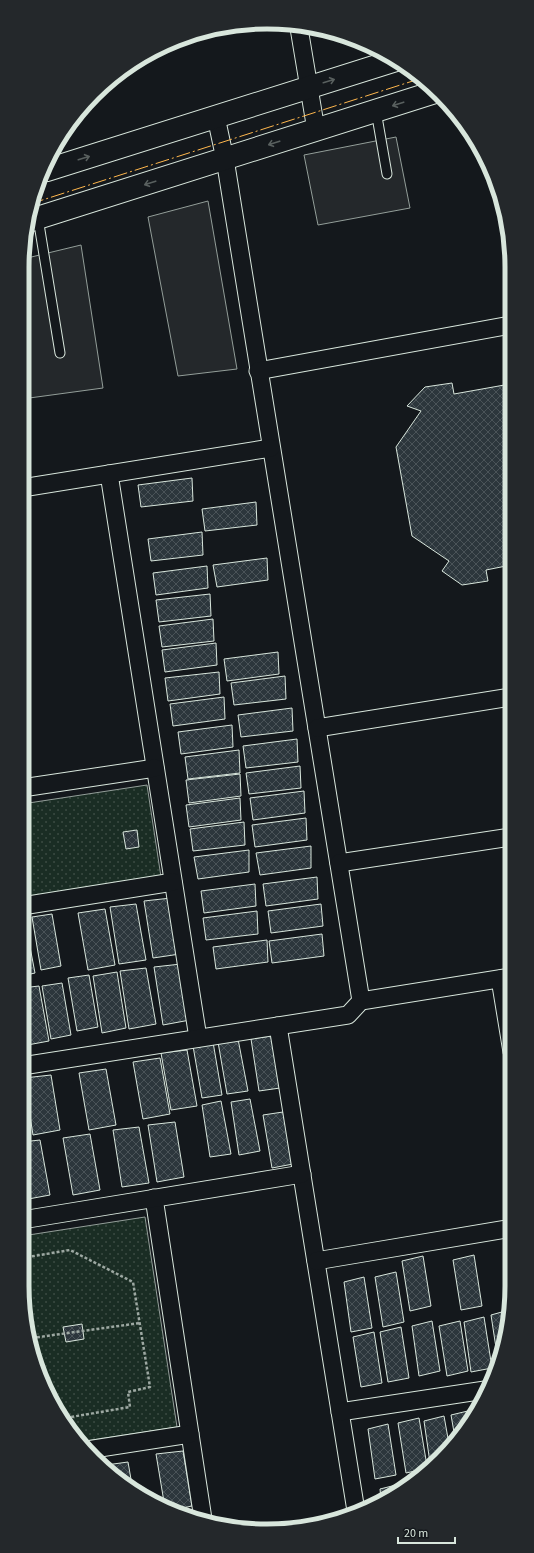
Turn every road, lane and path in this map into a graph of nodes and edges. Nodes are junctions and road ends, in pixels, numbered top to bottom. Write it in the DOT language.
graph roads {
  1 [pos="299,31"];
  2 [pos="388,62"];
  3 [pos="308,88"];
  4 [pos="430,94"];
  5 [pos="376,111"];
  6 [pos="216,116"];
  7 [pos="316,130"];
  8 [pos="225,159"];
  9 [pos="51,169"];
  10 [pos="387,174"];
  11 [pos="34,220"];
  12 [pos="34,223"];
  13 [pos="505,326"];
  14 [pos="60,353"];
  15 [pos="258,371"];
  16 [pos="271,448"];
  17 [pos="109,474"];
  18 [pos="29,487"];
  19 [pos="505,698"];
  20 [pos="317,728"];
  21 [pos="155,768"];
  22 [pos="29,787"];
  23 [pos="505,838"];
  24 [pos="339,863"];
  25 [pos="173,882"];
  26 [pos="29,905"];
  27 [pos="505,978"];
  28 [pos="361,1001"];
  29 [pos="278,1026"];
  30 [pos="198,1038"];
  31 [pos="29,1065"];
  32 [pos="302,1174"];
  33 [pos="154,1198"];
  34 [pos="29,1219"];
  35 [pos="505,1229"];
  36 [pos="29,1257"];
  37 [pos="316,1261"];
  38 [pos="140,1323"];
  39 [pos="35,1338"];
  40 [pos="480,1391"];
  41 [pos="340,1412"];
  42 [pos="69,1417"];
  43 [pos="190,1434"];
  44 [pos="94,1449"];
  45 [pos="355,1507"];
  46 [pos="202,1515"];
  1 -- 3 [label="street"];
  3 -- 2 [label="street, one-way"];
  3 -- 6 [label="street"];
  3 -- 7 [label="street"];
  4 -- 5 [label="street, one-way"];
  5 -- 7 [label="street"];
  5 -- 10 [label="lane"];
  6 -- 8 [label="street"];
  9 -- 6 [label="street, one-way"];
  7 -- 8 [label="street, one-way"];
  8 -- 11 [label="street, one-way"];
  8 -- 15 [label="street"];
  12 -- 14 [label="lane"];
  13 -- 15 [label="street"];
  15 -- 16 [label="street"];
  16 -- 17 [label="street"];
  16 -- 20 [label="street"];
  17 -- 18 [label="street"];
  17 -- 21 [label="street"];
  19 -- 20 [label="street"];
  20 -- 24 [label="street"];
  21 -- 22 [label="street"];
  21 -- 25 [label="street"];
  23 -- 24 [label="street"];
  24 -- 28 [label="street"];
  25 -- 26 [label="street"];
  25 -- 30 [label="street"];
  27 -- 28 [label="street"];
  28 -- 29 [label="street"];
  29 -- 30 [label="street"];
  29 -- 32 [label="street"];
  30 -- 31 [label="street"];
  32 -- 33 [label="street"];
  32 -- 37 [label="street"];
  33 -- 34 [label="street"];
  33 -- 43 [label="street"];
  35 -- 37 [label="street"];
  36 -- 38 [label="path"];
  37 -- 41 [label="street"];
  38 -- 39 [label="path"];
  38 -- 42 [label="path"];
  40 -- 41 [label="street"];
  41 -- 45 [label="street"];
  43 -- 44 [label="street"];
  43 -- 46 [label="street"];
}
